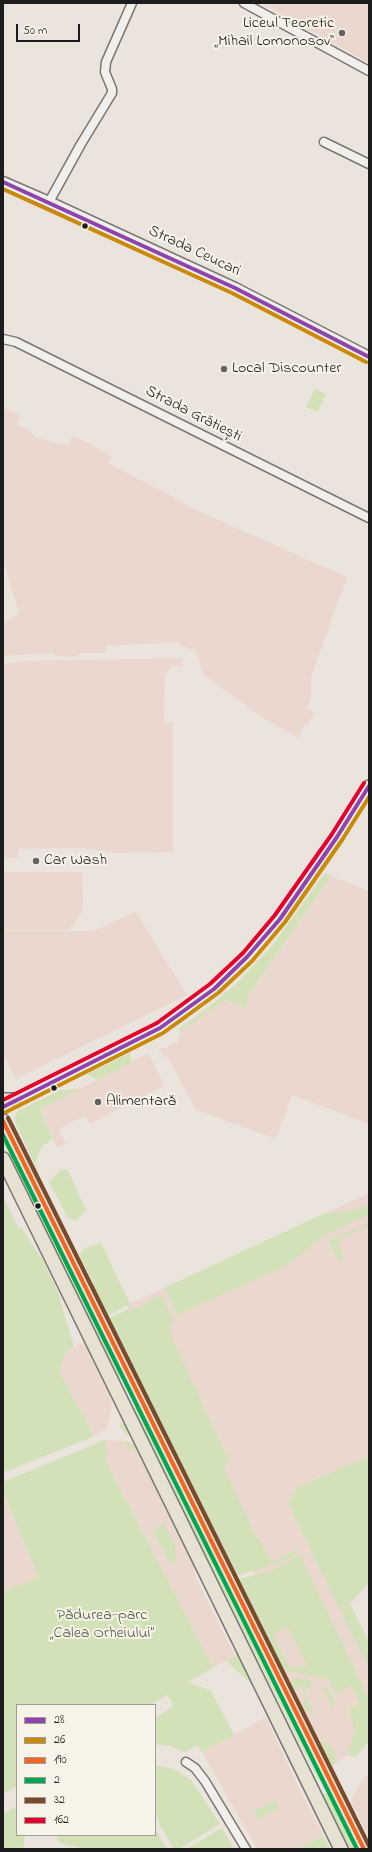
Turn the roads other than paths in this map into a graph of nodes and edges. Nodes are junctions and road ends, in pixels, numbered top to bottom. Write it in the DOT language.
graph roads {
  1 [pos="132,3"];
  2 [pos="244,3"];
  3 [pos="369,71"];
  4 [pos="324,142"];
  5 [pos="369,164"];
  6 [pos="3,182"];
  7 [pos="50,202"];
  8 [pos="3,339"];
  9 [pos="369,358"];
  10 [pos="369,518"];
  11 [pos="369,786"];
  12 [pos="3,1100"];
  13 [pos="16,1100"];
  14 [pos="3,1107"];
  15 [pos="3,1121"];
  16 [pos="3,1159"];
  17 [pos="7,1171"];
  18 [pos="137,1390"];
  19 [pos="121,1399"];
  20 [pos="186,1762"];
  21 [pos="334,1787"];
  22 [pos="310,1788"];
  23 [pos="246,1849"];
  24 [pos="341,1849"];
  25 [pos="364,1849"];
  1 -- 7 [label="street"];
  2 -- 3 [label="street"];
  4 -- 5 [label="street"];
  6 -- 7 [label="street, Strada Ceucari"];
  7 -- 9 [label="street, Strada Ceucari"];
  8 -- 10 [label="street, Strada Grătiești"];
  11 -- 13 [label="main road"];
  12 -- 13 [label="highway"];
  13 -- 14 [label="main road"];
  15 -- 18 [label="highway"];
  16 -- 17 [label="highway"];
  17 -- 19 [label="highway"];
  18 -- 19 [label="highway"];
  18 -- 21 [label="highway"];
  19 -- 22 [label="highway"];
  20 -- 23 [label="street"];
  21 -- 22 [label="highway"];
  21 -- 25 [label="highway"];
  22 -- 24 [label="highway"];
}
